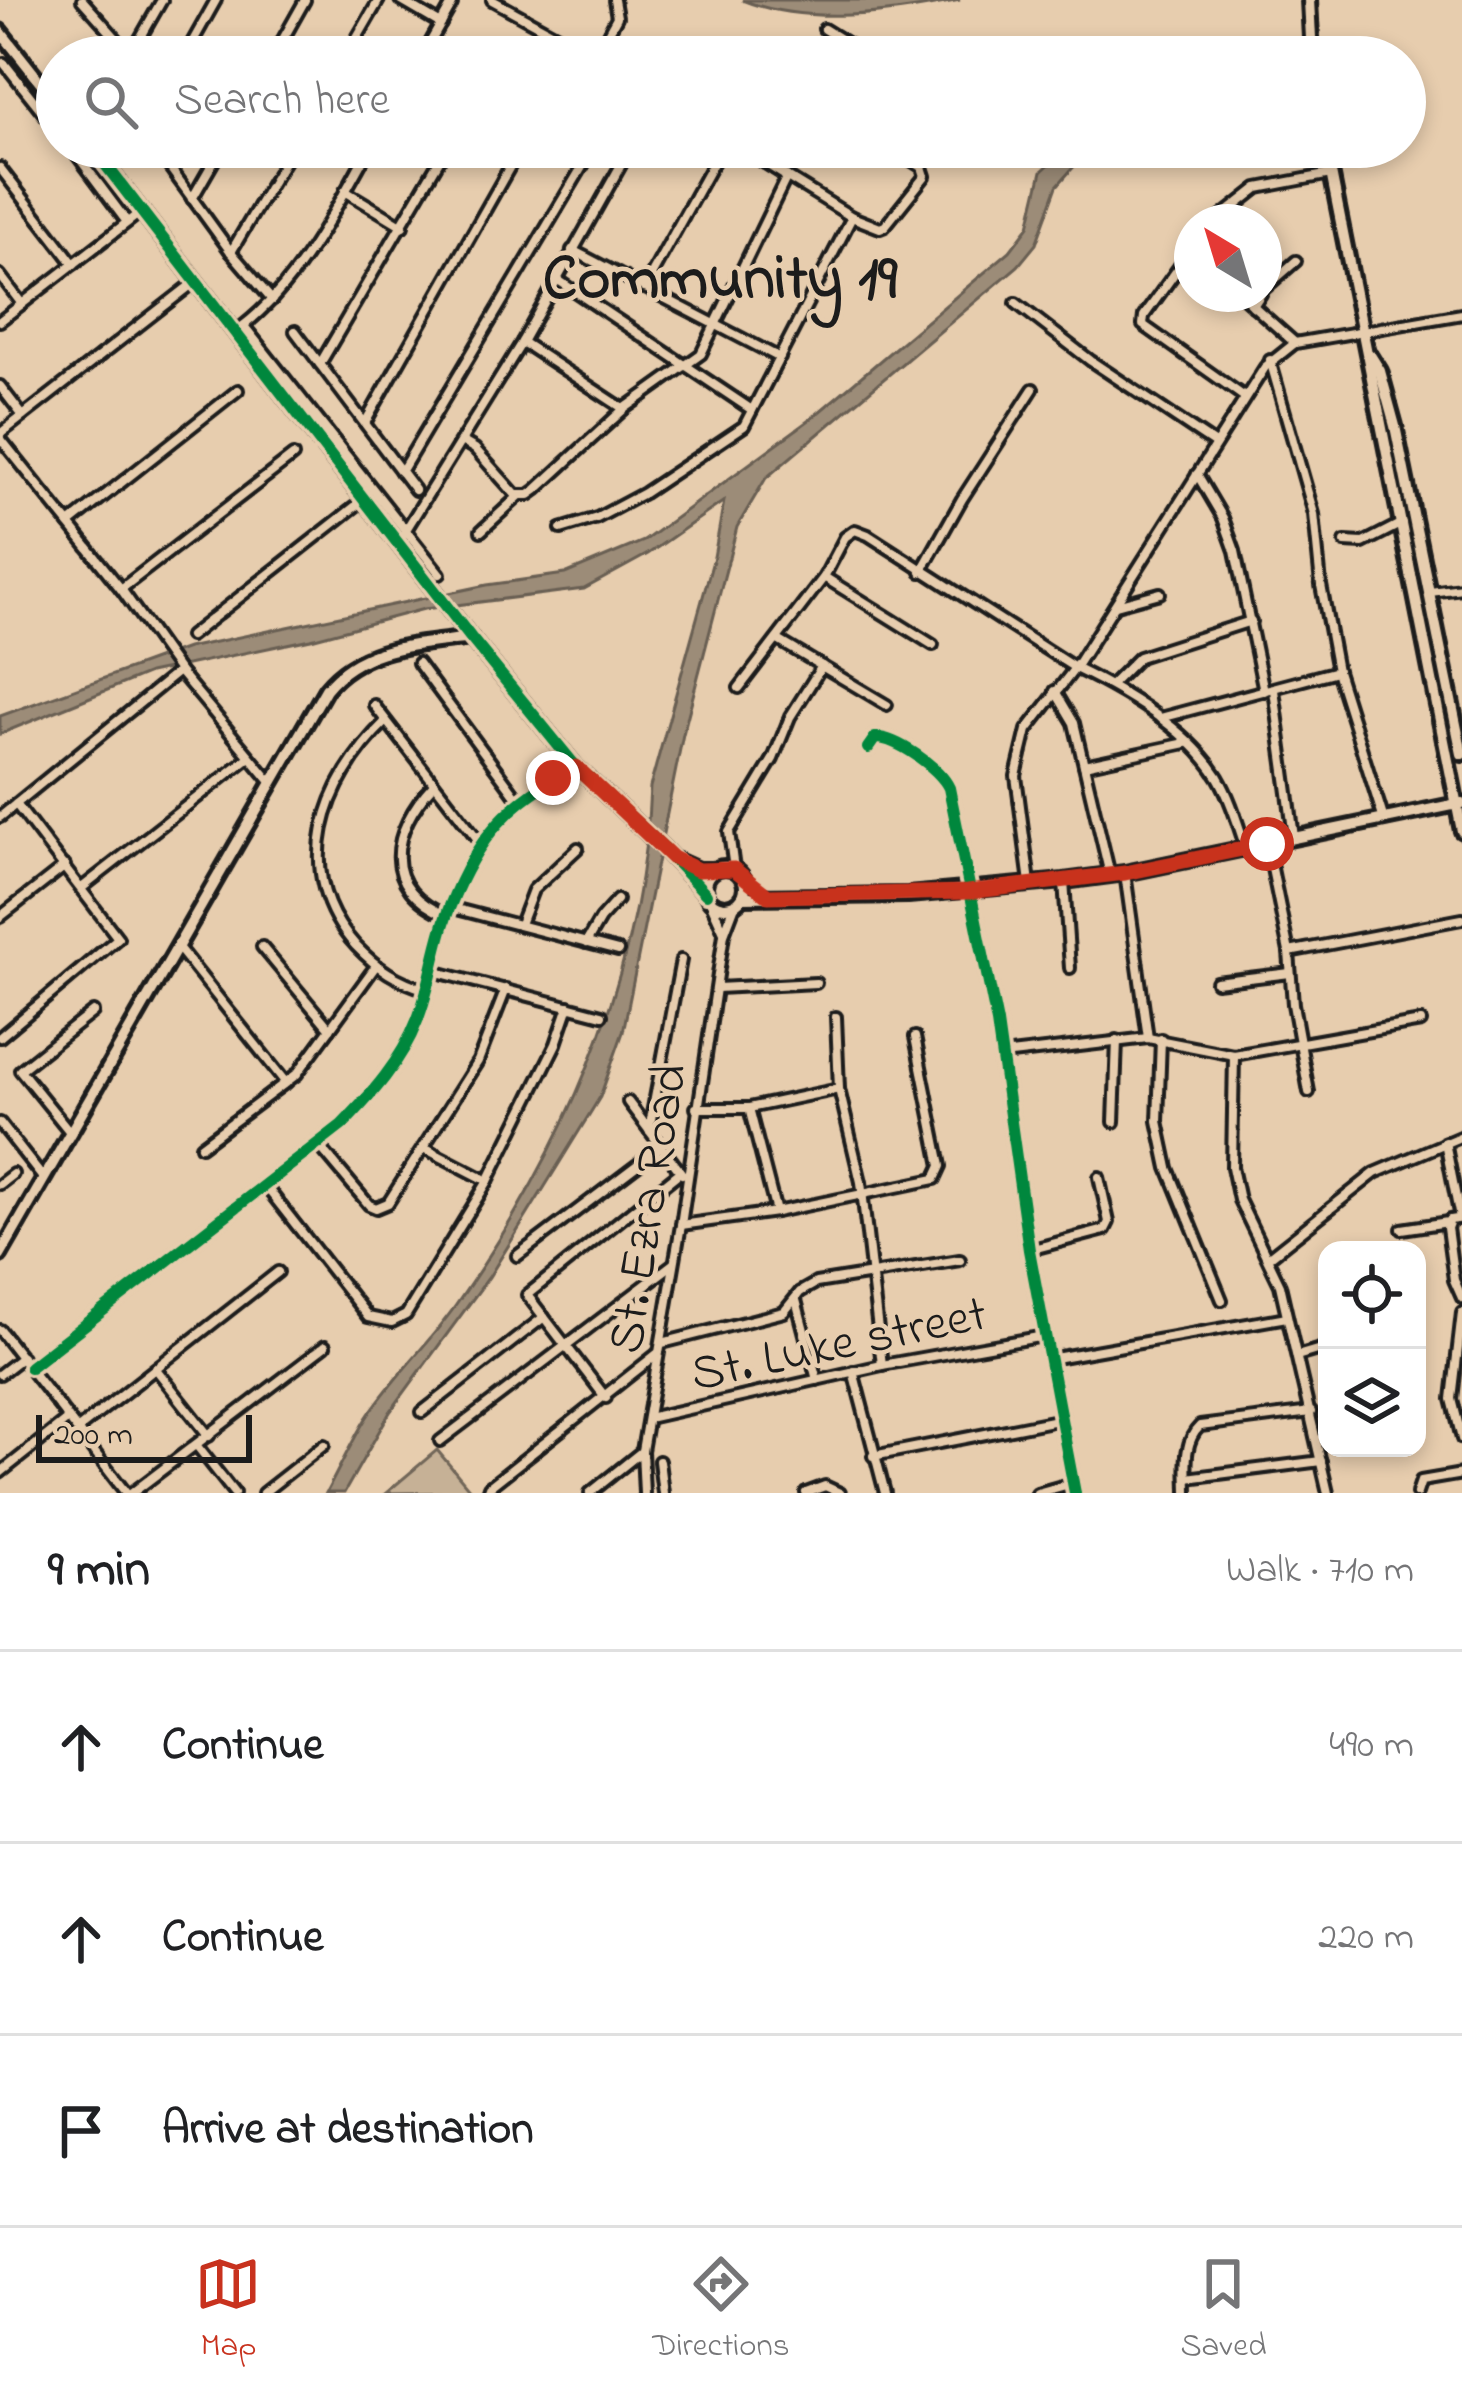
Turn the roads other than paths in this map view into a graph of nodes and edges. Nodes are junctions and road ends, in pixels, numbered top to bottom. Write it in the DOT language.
graph roads {
  1 [pos="82,0"];
  2 [pos="162,0"];
  3 [pos="216,0"];
  4 [pos="305,0"];
  5 [pos="380,0"];
  6 [pos="400,0"];
  7 [pos="492,0"];
  8 [pos="614,0"];
  9 [pos="1309,0"];
  10 [pos="452,4"];
  11 [pos="441,24"];
  12 [pos="824,29"];
  13 [pos="0,31"];
  14 [pos="113,36"];
  15 [pos="141,36"];
  16 [pos="196,36"];
  17 [pos="285,36"];
  18 [pos="359,36"];
  19 [pos="434,36"];
  20 [pos="557,36"];
  21 [pos="607,36"];
  22 [pos="835,36"];
  23 [pos="1311,36"];
  24 [pos="18,53"];
  25 [pos="2,65"];
  26 [pos="36,76"];
  27 [pos="36,105"];
  28 [pos="0,168"];
  29 [pos="86,168"];
  30 [pos="108,168"];
  31 [pos="170,168"];
  32 [pos="210,168"];
  33 [pos="281,168"];
  34 [pos="358,168"];
  35 [pos="435,168"];
  36 [pos="509,168"];
  37 [pos="581,168"];
  38 [pos="619,168"];
  39 [pos="710,168"];
  40 [pos="774,168"];
  41 [pos="922,168"];
  42 [pos="1330,168"];
  43 [pos="1331,174"];
  44 [pos="787,176"];
  45 [pos="345,191"];
  46 [pos="192,199"];
  47 [pos="1238,204"];
  48 [pos="142,211"];
  49 [pos="852,217"];
  50 [pos="127,222"];
  51 [pos="403,226"];
  52 [pos="572,250"];
  53 [pos="231,252"];
  54 [pos="1296,262"];
  55 [pos="74,264"];
  56 [pos="1282,274"];
  57 [pos="0,275"];
  58 [pos="1174,275"];
  59 [pos="555,278"];
  60 [pos="196,281"];
  61 [pos="644,288"];
  62 [pos="272,300"];
  63 [pos="1016,303"];
  64 [pos="22,304"];
  65 [pos="1260,312"];
  66 [pos="1462,314"];
  67 [pos="0,321"];
  68 [pos="717,327"];
  69 [pos="240,328"];
  70 [pos="1364,329"];
  71 [pos="295,331"];
  72 [pos="522,342"];
  73 [pos="1294,343"];
  74 [pos="780,358"];
  75 [pos="1270,360"];
  76 [pos="320,364"];
  77 [pos="684,365"];
  78 [pos="1375,372"];
  79 [pos="0,386"];
  80 [pos="1033,389"];
  81 [pos="238,390"];
  82 [pos="1243,396"];
  83 [pos="624,409"];
  84 [pos="752,410"];
  85 [pos="23,416"];
  86 [pos="365,423"];
  87 [pos="0,436"];
  88 [pos="463,442"];
  89 [pos="1215,444"];
  90 [pos="293,456"];
  91 [pos="400,472"];
  92 [pos="1197,474"];
  93 [pos="415,490"];
  94 [pos="519,496"];
  95 [pos="366,498"];
  96 [pos="1402,523"];
  97 [pos="69,524"];
  98 [pos="561,530"];
  99 [pos="481,531"];
  100 [pos="402,536"];
  101 [pos="1345,542"];
  102 [pos="920,572"];
  103 [pos="440,574"];
  104 [pos="824,577"];
  105 [pos="1462,588"];
  106 [pos="121,589"];
  107 [pos="1428,592"];
  108 [pos="1160,593"];
  109 [pos="1114,605"];
  110 [pos="1251,621"];
  111 [pos="190,637"];
  112 [pos="471,638"];
  113 [pos="778,640"];
  114 [pos="933,645"];
  115 [pos="418,663"];
  116 [pos="822,666"];
  117 [pos="1075,668"];
  118 [pos="178,670"];
  119 [pos="1337,671"];
  120 [pos="1111,686"];
  121 [pos="740,688"];
  122 [pos="1269,690"];
  123 [pos="1055,691"];
  124 [pos="374,705"];
  125 [pos="887,705"];
  126 [pos="1159,719"];
  127 [pos="386,721"];
  128 [pos="1459,726"];
  129 [pos="1186,743"];
  130 [pos="868,748"];
  131 [pos="1462,754"];
  132 [pos="248,758"];
  133 [pos="1084,765"];
  134 [pos="576,767"];
  135 [pos="272,782"];
  136 [pos="433,785"];
  137 [pos="519,800"];
  138 [pos="16,804"];
  139 [pos="1459,804"];
  140 [pos="0,817"];
  141 [pos="1383,817"];
  142 [pos="1462,831"];
  143 [pos="1294,837"];
  144 [pos="480,842"];
  145 [pos="1267,844"];
  146 [pos="578,848"];
  147 [pos="1246,848"];
  148 [pos="673,858"];
  149 [pos="65,866"];
  150 [pos="734,869"];
  151 [pos="713,870"];
  152 [pos="1125,873"];
  153 [pos="1110,875"];
  154 [pos="744,880"];
  155 [pos="1064,881"];
  156 [pos="1030,885"];
  157 [pos="83,887"];
  158 [pos="968,892"];
  159 [pos="768,896"];
  160 [pos="708,898"];
  161 [pos="617,900"];
  162 [pos="739,901"];
  163 [pos="448,912"];
  164 [pos="0,917"];
  165 [pos="1462,920"];
  166 [pos="520,924"];
  167 [pos="724,934"];
  168 [pos="586,943"];
  169 [pos="177,946"];
  170 [pos="262,947"];
  171 [pos="618,951"];
  172 [pos="1289,952"];
  173 [pos="681,960"];
  174 [pos="375,967"];
  175 [pos="1070,968"];
  176 [pos="433,971"];
  177 [pos="1291,973"];
  178 [pos="816,982"];
  179 [pos="1216,982"];
  180 [pos="506,988"];
  181 [pos="717,988"];
  182 [pos="427,990"];
  183 [pos="569,1006"];
  184 [pos="93,1012"];
  185 [pos="602,1015"];
  186 [pos="836,1017"];
  187 [pos="1421,1022"];
  188 [pos="331,1029"];
  189 [pos="0,1037"];
  190 [pos="915,1037"];
  191 [pos="1148,1038"];
  192 [pos="1161,1039"];
  193 [pos="1117,1040"];
  194 [pos="1300,1045"];
  195 [pos="1002,1055"];
  196 [pos="1234,1055"];
  197 [pos="286,1083"];
  198 [pos="839,1089"];
  199 [pos="1309,1092"];
  200 [pos="628,1102"];
  201 [pos="696,1108"];
  202 [pos="749,1108"];
  203 [pos="1114,1122"];
  204 [pos="0,1123"];
  205 [pos="650,1130"];
  206 [pos="70,1132"];
  207 [pos="1462,1136"];
  208 [pos="1445,1142"];
  209 [pos="317,1143"];
  210 [pos="201,1145"];
  211 [pos="661,1148"];
  212 [pos="426,1149"];
  213 [pos="13,1174"];
  214 [pos="684,1175"];
  215 [pos="1100,1177"];
  216 [pos="43,1178"];
  217 [pos="488,1181"];
  218 [pos="0,1184"];
  219 [pos="264,1184"];
  220 [pos="863,1195"];
  221 [pos="776,1212"];
  222 [pos="1461,1218"];
  223 [pos="1448,1222"];
  224 [pos="681,1225"];
  225 [pos="1402,1229"];
  226 [pos="1029,1250"];
  227 [pos="0,1255"];
  228 [pos="517,1256"];
  229 [pos="1269,1257"];
  230 [pos="960,1260"];
  231 [pos="675,1262"];
  232 [pos="278,1272"];
  233 [pos="873,1272"];
  234 [pos="1462,1298"];
  235 [pos="796,1299"];
  236 [pos="1222,1300"];
  237 [pos="1462,1313"];
  238 [pos="544,1317"];
  239 [pos="1287,1317"];
  240 [pos="0,1330"];
  241 [pos="1044,1336"];
  242 [pos="325,1346"];
  243 [pos="565,1346"];
  244 [pos="660,1348"];
  245 [pos="1321,1349"];
  246 [pos="1298,1356"];
  247 [pos="22,1357"];
  248 [pos="1049,1359"];
  249 [pos="882,1365"];
  250 [pos="30,1367"];
  251 [pos="156,1369"];
  252 [pos="853,1372"];
  253 [pos="0,1374"];
  254 [pos="818,1380"];
  255 [pos="606,1398"];
  256 [pos="422,1412"];
  257 [pos="1310,1412"];
  258 [pos="648,1418"];
  259 [pos="68,1419"];
  260 [pos="1062,1419"];
  261 [pos="77,1430"];
  262 [pos="208,1436"];
  263 [pos="1462,1439"];
  264 [pos="440,1441"];
  265 [pos="325,1445"];
  266 [pos="197,1446"];
  267 [pos="642,1451"];
  268 [pos="873,1456"];
  269 [pos="659,1461"];
  270 [pos="1321,1461"];
  271 [pos="0,1473"];
  272 [pos="1462,1474"];
  273 [pos="1187,1478"];
  274 [pos="1074,1488"];
  275 [pos="129,1493"];
  276 [pos="233,1493"];
  277 [pos="263,1493"];
  278 [pos="488,1493"];
  279 [pos="590,1493"];
  280 [pos="644,1493"];
  281 [pos="663,1493"];
  282 [pos="806,1493"];
  283 [pos="840,1493"];
  284 [pos="885,1493"];
  285 [pos="1037,1493"];
  286 [pos="1187,1493"];
  287 [pos="1328,1493"];
  288 [pos="1417,1493"];
  1 -- 14 [label="street"];
  2 -- 15 [label="street"];
  3 -- 16 [label="street"];
  4 -- 17 [label="street"];
  5 -- 18 [label="street"];
  6 -- 11 [label="street"];
  7 -- 20 [label="street"];
  8 -- 21 [label="street"];
  9 -- 23 [label="street"];
  10 -- 11 [label="street"];
  11 -- 19 [label="street"];
  12 -- 22 [label="street"];
  13 -- 24 [label="street"];
  24 -- 25 [label="street"];
  24 -- 26 [label="street"];
  25 -- 27 [label="street"];
  28 -- 55 [label="street"];
  29 -- 50 [label="street"];
  30 -- 48 [label="street"];
  31 -- 46 [label="street"];
  32 -- 46 [label="street"];
  33 -- 53 [label="street"];
  34 -- 45 [label="street"];
  35 -- 51 [label="street"];
  36 -- 86 [label="street"];
  37 -- 91 [label="street"];
  38 -- 52 [label="street"];
  39 -- 61 [label="street"];
  40 -- 44 [label="street"];
  41 -- 49 [label="street"];
  42 -- 43 [label="street"];
  43 -- 47 [label="street"];
  43 -- 70 [label="street"];
  44 -- 49 [label="street"];
  44 -- 68 [label="street"];
  45 -- 51 [label="street"];
  45 -- 62 [label="street"];
  46 -- 53 [label="street"];
  48 -- 50 [label="street"];
  48 -- 60 [label="street"];
  49 -- 74 [label="street"];
  50 -- 55 [label="street"];
  51 -- 76 [label="street"];
  52 -- 59 [label="street"];
  52 -- 61 [label="street"];
  53 -- 62 [label="street"];
  54 -- 56 [label="street"];
  55 -- 64 [label="street"];
  57 -- 64 [label="street"];
  58 -- 82 [label="street"];
  59 -- 72 [label="street"];
  59 -- 77 [label="street"];
  60 -- 69 [label="street"];
  60 -- 85 [label="street"];
  61 -- 68 [label="street"];
  62 -- 69 [label="street"];
  63 -- 89 [label="street"];
  64 -- 67 [label="street"];
  65 -- 73 [label="street"];
  66 -- 70 [label="street"];
  68 -- 74 [label="street"];
  68 -- 77 [label="street"];
  69 -- 95 [label="street"];
  69 -- 100 [label="street"];
  70 -- 73 [label="street"];
  70 -- 78 [label="street"];
  71 -- 76 [label="street"];
  72 -- 83 [label="street"];
  72 -- 88 [label="street"];
  73 -- 75 [label="street"];
  74 -- 84 [label="street"];
  75 -- 82 [label="street"];
  75 -- 119 [label="street"];
  76 -- 86 [label="street"];
  77 -- 83 [label="street"];
  77 -- 84 [label="street"];
  78 -- 96 [label="street"];
  78 -- 107 [label="street"];
  79 -- 85 [label="street"];
  80 -- 102 [label="street"];
  81 -- 97 [label="street"];
  82 -- 89 [label="street"];
  83 -- 94 [label="street"];
  84 -- 98 [label="street"];
  85 -- 87 [label="street"];
  86 -- 91 [label="street"];
  87 -- 97 [label="street"];
  88 -- 94 [label="street"];
  88 -- 100 [label="street"];
  89 -- 92 [label="street"];
  90 -- 106 [label="street"];
  91 -- 93 [label="street"];
  92 -- 109 [label="street"];
  92 -- 110 [label="street"];
  94 -- 99 [label="street"];
  95 -- 100 [label="street"];
  95 -- 111 [label="street"];
  96 -- 101 [label="street"];
  96 -- 139 [label="street"];
  97 -- 106 [label="street"];
  100 -- 103 [label="street"];
  100 -- 112 [label="street"];
  102 -- 104 [label="street"];
  102 -- 117 [label="street"];
  104 -- 113 [label="street"];
  104 -- 114 [label="street"];
  105 -- 107 [label="street"];
  106 -- 118 [label="street"];
  107 -- 128 [label="street"];
  108 -- 109 [label="street"];
  109 -- 117 [label="street"];
  110 -- 120 [label="street"];
  110 -- 122 [label="street"];
  112 -- 134 [label="street"];
  112 -- 135 [label="street"];
  113 -- 116 [label="street"];
  113 -- 121 [label="street"];
  115 -- 137 [label="street"];
  116 -- 125 [label="street"];
  116 -- 150 [label="street"];
  117 -- 120 [label="street"];
  117 -- 123 [label="street"];
  118 -- 132 [label="street"];
  118 -- 138 [label="street"];
  119 -- 122 [label="street"];
  119 -- 141 [label="street"];
  120 -- 126 [label="street"];
  122 -- 126 [label="street"];
  122 -- 143 [label="street"];
  123 -- 133 [label="street"];
  123 -- 156 [label="street"];
  124 -- 127 [label="street"];
  126 -- 129 [label="street"];
  127 -- 136 [label="street"];
  127 -- 174 [label="street"];
  128 -- 131 [label="street"];
  129 -- 133 [label="street"];
  129 -- 147 [label="street"];
  130 -- 158 [label="street"];
  132 -- 135 [label="street"];
  132 -- 157 [label="street"];
  133 -- 153 [label="street"];
  134 -- 137 [label="street"];
  134 -- 148 [label="street"];
  135 -- 169 [label="street"];
  136 -- 144 [label="street"];
  136 -- 163 [label="street"];
  137 -- 144 [label="street"];
  138 -- 140 [label="street"];
  138 -- 149 [label="street"];
  139 -- 141 [label="street"];
  139 -- 142 [label="street"];
  141 -- 143 [label="street"];
  143 -- 145 [label="street"];
  144 -- 163 [label="street"];
  145 -- 147 [label="street"];
  145 -- 172 [label="street"];
  146 -- 166 [label="street"];
  147 -- 152 [label="street"];
  148 -- 151 [label="street"];
  148 -- 160 [label="street"];
  149 -- 157 [label="street"];
  149 -- 164 [label="street"];
  150 -- 151 [label="street"];
  150 -- 154 [label="street"];
  151 -- 160 [label="street"];
  152 -- 153 [label="street"];
  152 -- 191 [label="street"];
  153 -- 155 [label="street"];
  154 -- 159 [label="street"];
  154 -- 162 [label="street"];
  155 -- 156 [label="street"];
  155 -- 175 [label="street"];
  156 -- 158 [label="street"];
  157 -- 189 [label="street"];
  158 -- 159 [label="street"];
  158 -- 195 [label="street"];
  159 -- 162 [label="street"];
  160 -- 162 [label="street"];
  160 -- 167 [label="street"];
  161 -- 168 [label="street"];
  162 -- 167 [label="street, St. Ezra Road"];
  163 -- 166 [label="street"];
  163 -- 176 [label="street"];
  165 -- 172 [label="street"];
  166 -- 168 [label="street"];
  167 -- 181 [label="street, St. Ezra Road"];
  168 -- 171 [label="street"];
  169 -- 197 [label="street"];
  169 -- 206 [label="street"];
  170 -- 188 [label="street"];
  172 -- 177 [label="street"];
  173 -- 205 [label="street"];
  174 -- 182 [label="street"];
  174 -- 188 [label="street"];
  176 -- 180 [label="street"];
  176 -- 182 [label="street"];
  177 -- 179 [label="street"];
  177 -- 194 [label="street"];
  178 -- 181 [label="street"];
  180 -- 183 [label="street"];
  180 -- 212 [label="street"];
  181 -- 201 [label="street, St. Ezra Road"];
  182 -- 209 [label="street"];
  183 -- 185 [label="street"];
  183 -- 217 [label="street"];
  184 -- 206 [label="street"];
  186 -- 198 [label="street"];
  187 -- 194 [label="street"];
  188 -- 197 [label="street"];
  190 -- 220 [label="street"];
  191 -- 192 [label="street"];
  191 -- 193 [label="street"];
  192 -- 196 [label="street"];
  192 -- 236 [label="street"];
  193 -- 195 [label="street"];
  193 -- 203 [label="street"];
  194 -- 196 [label="street"];
  194 -- 199 [label="street"];
  195 -- 226 [label="street"];
  196 -- 229 [label="street"];
  197 -- 210 [label="street"];
  198 -- 202 [label="street"];
  198 -- 220 [label="street"];
  200 -- 205 [label="street"];
  201 -- 202 [label="street"];
  201 -- 214 [label="street, St. Ezra Road"];
  202 -- 221 [label="street"];
  204 -- 216 [label="street"];
  205 -- 211 [label="street"];
  206 -- 216 [label="street"];
  207 -- 208 [label="street"];
  208 -- 222 [label="street"];
  208 -- 229 [label="street"];
  209 -- 212 [label="street"];
  209 -- 219 [label="street"];
  211 -- 214 [label="street"];
  211 -- 228 [label="street"];
  212 -- 217 [label="street"];
  213 -- 218 [label="street"];
  214 -- 224 [label="street, St. Ezra Road"];
  214 -- 238 [label="street"];
  215 -- 226 [label="street"];
  216 -- 227 [label="street"];
  217 -- 219 [label="street"];
  219 -- 250 [label="street"];
  220 -- 221 [label="street"];
  220 -- 233 [label="street"];
  221 -- 224 [label="street"];
  222 -- 223 [label="street"];
  223 -- 225 [label="street"];
  223 -- 234 [label="street"];
  224 -- 231 [label="street, St. Ezra Road"];
  226 -- 241 [label="street"];
  229 -- 239 [label="street"];
  230 -- 233 [label="street"];
  231 -- 243 [label="street"];
  231 -- 244 [label="street, St. Ezra Road"];
  232 -- 251 [label="street"];
  233 -- 235 [label="street"];
  233 -- 249 [label="street"];
  235 -- 244 [label="street"];
  235 -- 254 [label="street"];
  237 -- 263 [label="street"];
  238 -- 243 [label="street"];
  238 -- 256 [label="street"];
  239 -- 246 [label="street"];
  239 -- 248 [label="street"];
  240 -- 247 [label="street"];
  241 -- 248 [label="street"];
  241 -- 249 [label="street, St. Luke street"];
  242 -- 262 [label="street"];
  243 -- 255 [label="street"];
  243 -- 264 [label="street"];
  244 -- 255 [label="street"];
  244 -- 258 [label="street, St. Ezra Road"];
  245 -- 246 [label="street"];
  246 -- 257 [label="street"];
  247 -- 250 [label="street"];
  247 -- 253 [label="street"];
  248 -- 260 [label="street"];
  249 -- 252 [label="street, St. Luke street"];
  250 -- 259 [label="street"];
  251 -- 261 [label="street"];
  251 -- 262 [label="street"];
  252 -- 254 [label="street, St. Luke street"];
  252 -- 268 [label="street"];
  254 -- 258 [label="street, St. Luke street"];
  255 -- 278 [label="street"];
  257 -- 270 [label="street"];
  257 -- 273 [label="street"];
  258 -- 267 [label="street, St. Ezra Road"];
  259 -- 261 [label="street"];
  259 -- 271 [label="street"];
  260 -- 268 [label="street"];
  260 -- 274 [label="street"];
  261 -- 275 [label="street"];
  262 -- 266 [label="street"];
  265 -- 277 [label="street"];
  266 -- 275 [label="street"];
  266 -- 276 [label="street"];
  267 -- 279 [label="street"];
  267 -- 280 [label="street, St. Ezra Road"];
  268 -- 284 [label="street"];
  269 -- 281 [label="street"];
  270 -- 273 [label="street"];
  270 -- 287 [label="street"];
  272 -- 288 [label="street"];
  273 -- 286 [label="street"];
  274 -- 285 [label="street"];
  282 -- 283 [label="street"];
}
